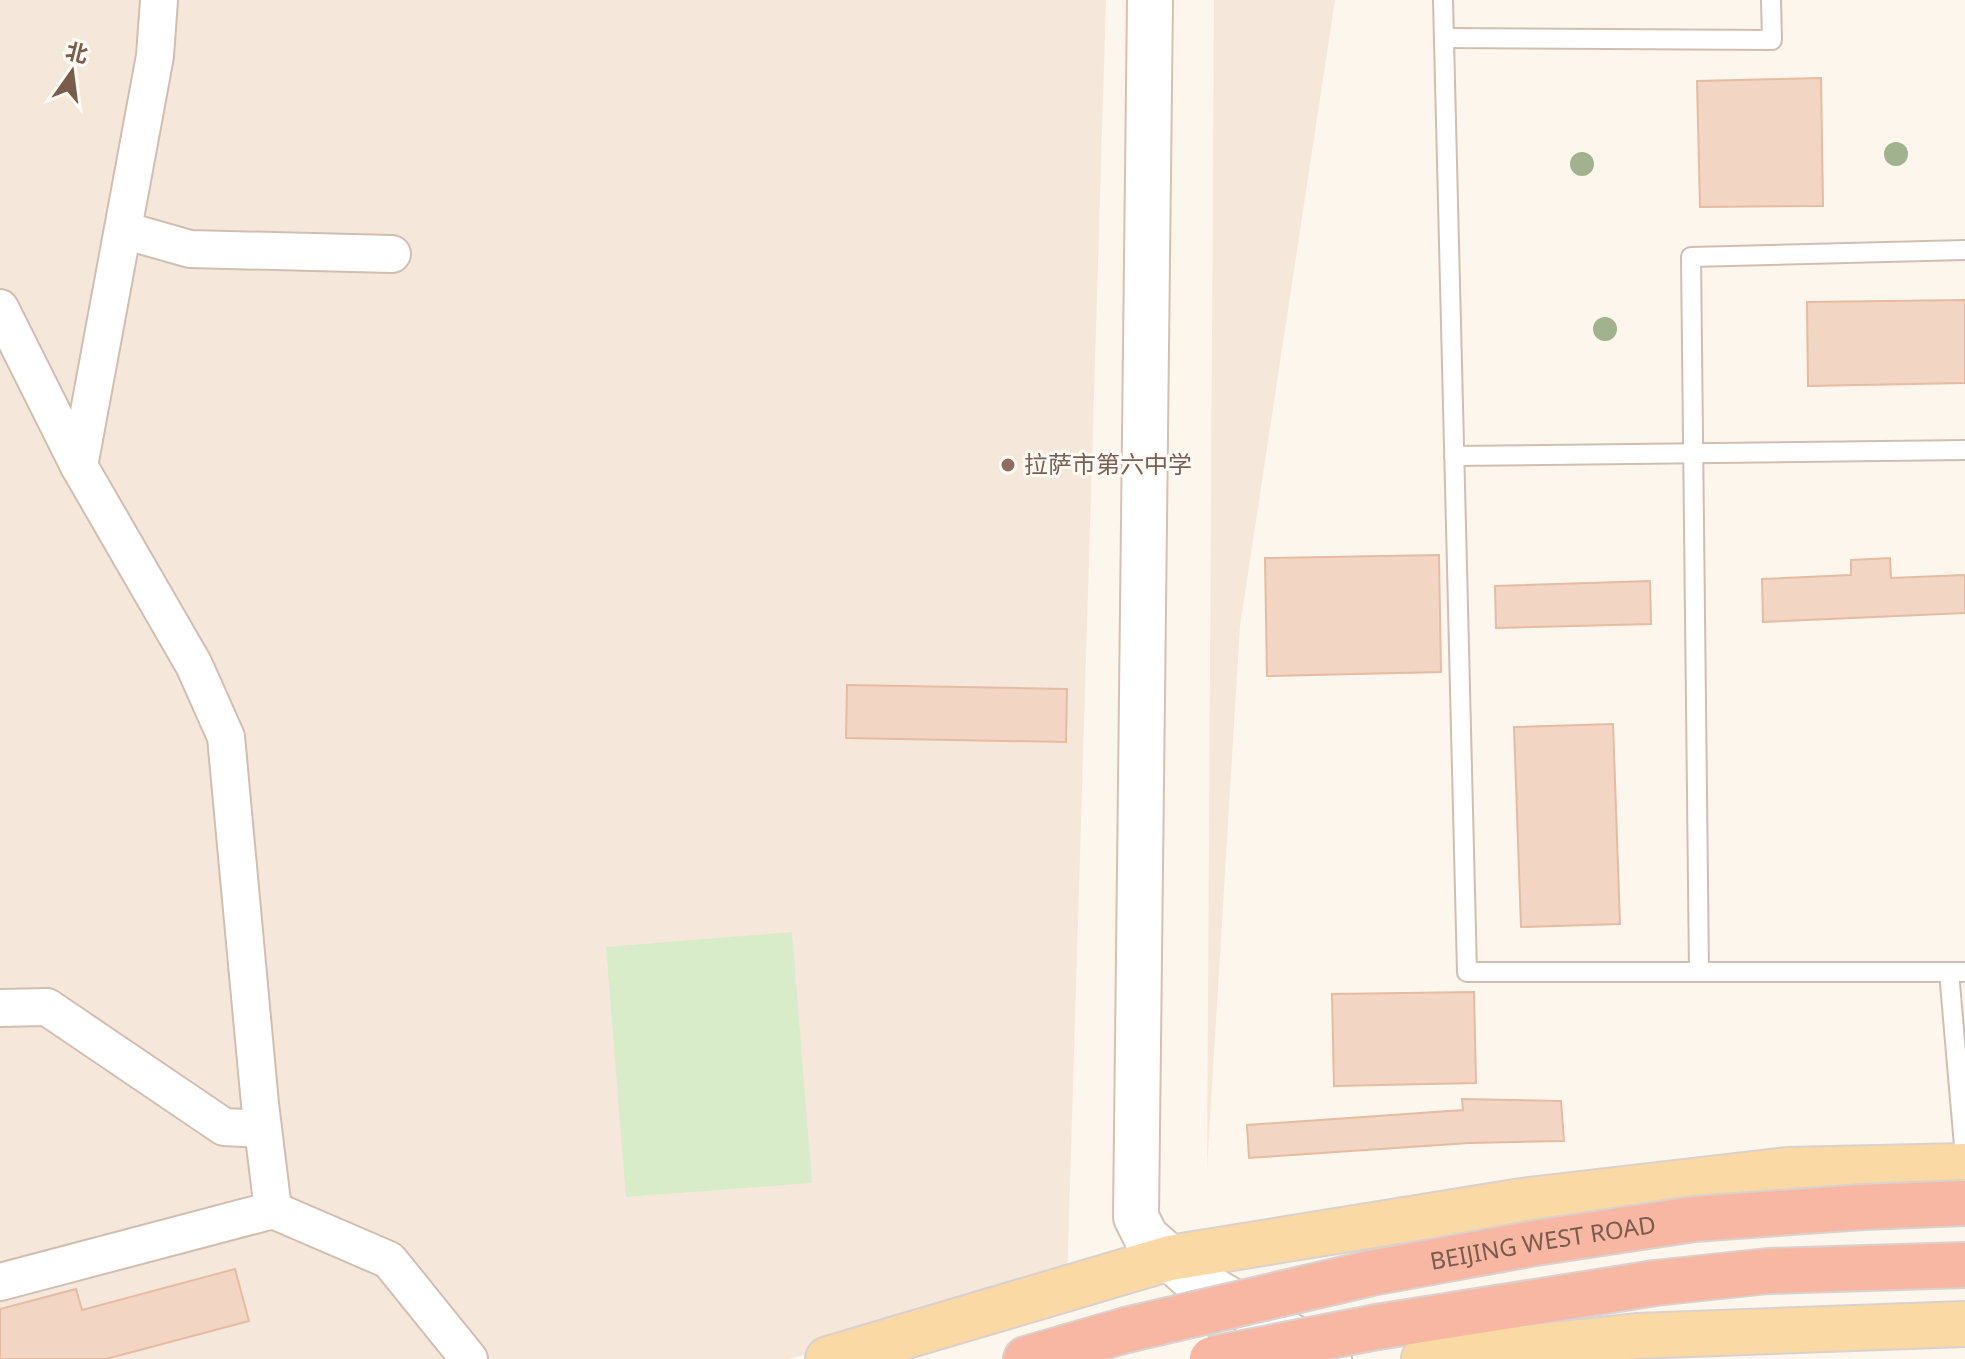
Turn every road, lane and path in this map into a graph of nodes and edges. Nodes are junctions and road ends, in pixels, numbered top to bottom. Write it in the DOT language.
graph roads {
  1 [pos="159,0"];
  2 [pos="1150,0"];
  3 [pos="1443,0"];
  4 [pos="1771,0"];
  5 [pos="1444,38"];
  6 [pos="123,230"];
  7 [pos="1965,250"];
  8 [pos="392,254"];
  9 [pos="0,308"];
  10 [pos="1965,450"];
  11 [pos="1692,453"];
  12 [pos="1454,456"];
  13 [pos="79,466"];
  14 [pos="1699,972"];
  15 [pos="1957,972"];
  16 [pos="0,1008"];
  17 [pos="263,1129"];
  18 [pos="1965,1157"];
  19 [pos="1965,1166"];
  20 [pos="1965,1203"];
  21 [pos="273,1210"];
  22 [pos="1170,1258"];
  23 [pos="1965,1265"];
  24 [pos="0,1282"];
  25 [pos="1965,1324"];
  26 [pos="469,1359"];
  27 [pos="828,1359"];
  28 [pos="1026,1359"];
  29 [pos="1212,1359"];
  30 [pos="1329,1359"];
  31 [pos="1424,1359"];
  1 -- 6 [label="street"];
  2 -- 22 [label="street"];
  3 -- 5 [label="lane"];
  4 -- 5 [label="lane"];
  5 -- 12 [label="lane"];
  6 -- 8 [label="street"];
  6 -- 13 [label="street"];
  7 -- 11 [label="lane"];
  9 -- 13 [label="street"];
  10 -- 11 [label="lane"];
  11 -- 12 [label="lane"];
  11 -- 14 [label="lane"];
  12 -- 14 [label="lane"];
  13 -- 17 [label="street"];
  14 -- 15 [label="lane"];
  15 -- 18 [label="lane"];
  16 -- 17 [label="street"];
  17 -- 21 [label="street"];
  19 -- 22 [label="main road"];
  20 -- 28 [label="highway, BEIJING WEST ROAD, bridge"];
  21 -- 24 [label="street"];
  21 -- 26 [label="street"];
  22 -- 27 [label="main road"];
  22 -- 30 [label="street"];
  23 -- 29 [label="highway, bridge"];
  25 -- 31 [label="main road"];
}
